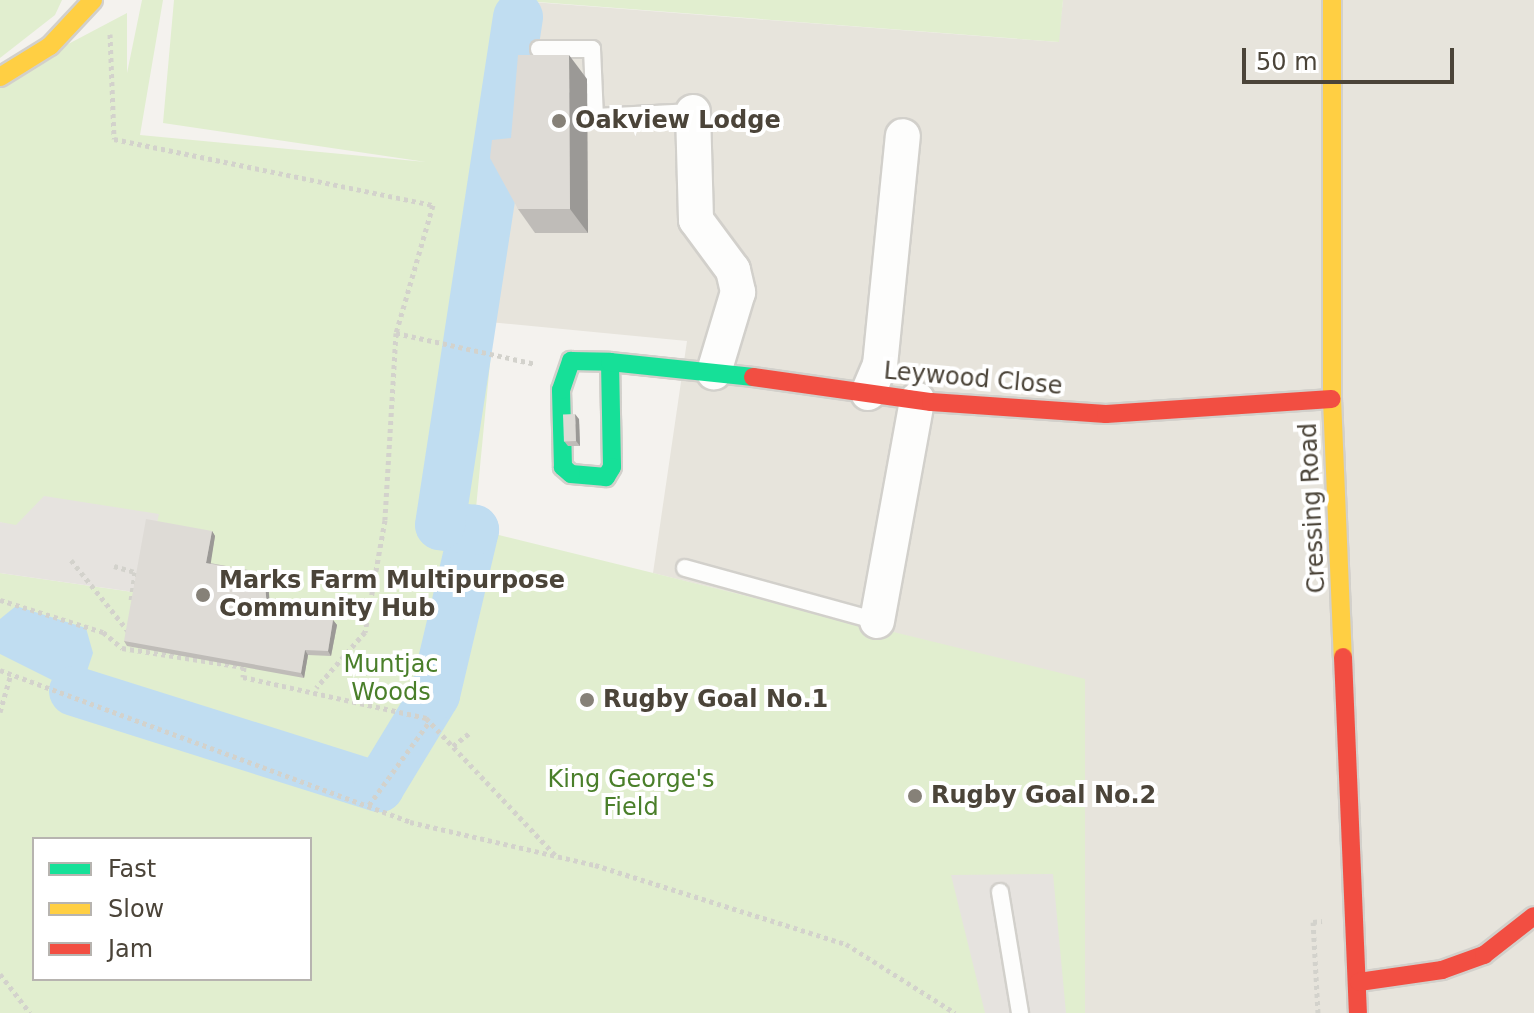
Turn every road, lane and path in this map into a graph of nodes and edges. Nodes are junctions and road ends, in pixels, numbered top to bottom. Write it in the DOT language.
graph roads {
  1 [pos="1332,0"];
  2 [pos="91,2"];
  3 [pos="539,49"];
  4 [pos="0,77"];
  5 [pos="693,112"];
  6 [pos="903,136"];
  7 [pos="396,333"];
  8 [pos="610,362"];
  9 [pos="564,371"];
  10 [pos="714,372"];
  11 [pos="868,393"];
  12 [pos="1332,399"];
  13 [pos="917,400"];
  14 [pos="71,560"];
  15 [pos="114,566"];
  16 [pos="685,568"];
  17 [pos="0,600"];
  18 [pos="877,621"];
  19 [pos="128,631"];
  20 [pos="122,648"];
  21 [pos="0,670"];
  22 [pos="11,674"];
  23 [pos="316,688"];
  24 [pos="0,712"];
  25 [pos="428,720"];
  26 [pos="471,732"];
  27 [pos="453,746"];
  28 [pos="369,805"];
  29 [pos="558,858"];
  30 [pos="1000,892"];
  31 [pos="1534,916"];
  32 [pos="0,974"];
  33 [pos="1359,982"];
  34 [pos="30,1013"];
  35 [pos="955,1013"];
  36 [pos="1020,1013"];
  37 [pos="1358,1013"];
  1 -- 12 [label="street, Cressing Road"];
  2 -- 4 [label="street"];
  2 -- 7 [label="path"];
  3 -- 5 [label="lane"];
  5 -- 10 [label="street"];
  6 -- 11 [label="street"];
  7 -- 9 [label="path"];
  7 -- 23 [label="path"];
  8 -- 9 [label="street, Leywood Close"];
  8 -- 9 [label="street"];
  8 -- 10 [label="street, Leywood Close"];
  10 -- 11 [label="street, Leywood Close"];
  11 -- 13 [label="street, Leywood Close"];
  12 -- 13 [label="street, Leywood Close"];
  12 -- 33 [label="street, Cressing Road"];
  13 -- 18 [label="street"];
  14 -- 19 [label="path"];
  15 -- 19 [label="path"];
  16 -- 18 [label="lane"];
  17 -- 20 [label="path"];
  19 -- 20 [label="path"];
  20 -- 23 [label="path"];
  21 -- 22 [label="path"];
  22 -- 24 [label="path"];
  22 -- 28 [label="path"];
  23 -- 25 [label="path"];
  25 -- 27 [label="path"];
  25 -- 28 [label="path"];
  26 -- 27 [label="path"];
  27 -- 29 [label="path"];
  28 -- 29 [label="path"];
  29 -- 35 [label="path"];
  30 -- 36 [label="lane"];
  31 -- 33 [label="street"];
  32 -- 34 [label="path"];
  33 -- 37 [label="street, Cressing Road"];
}
